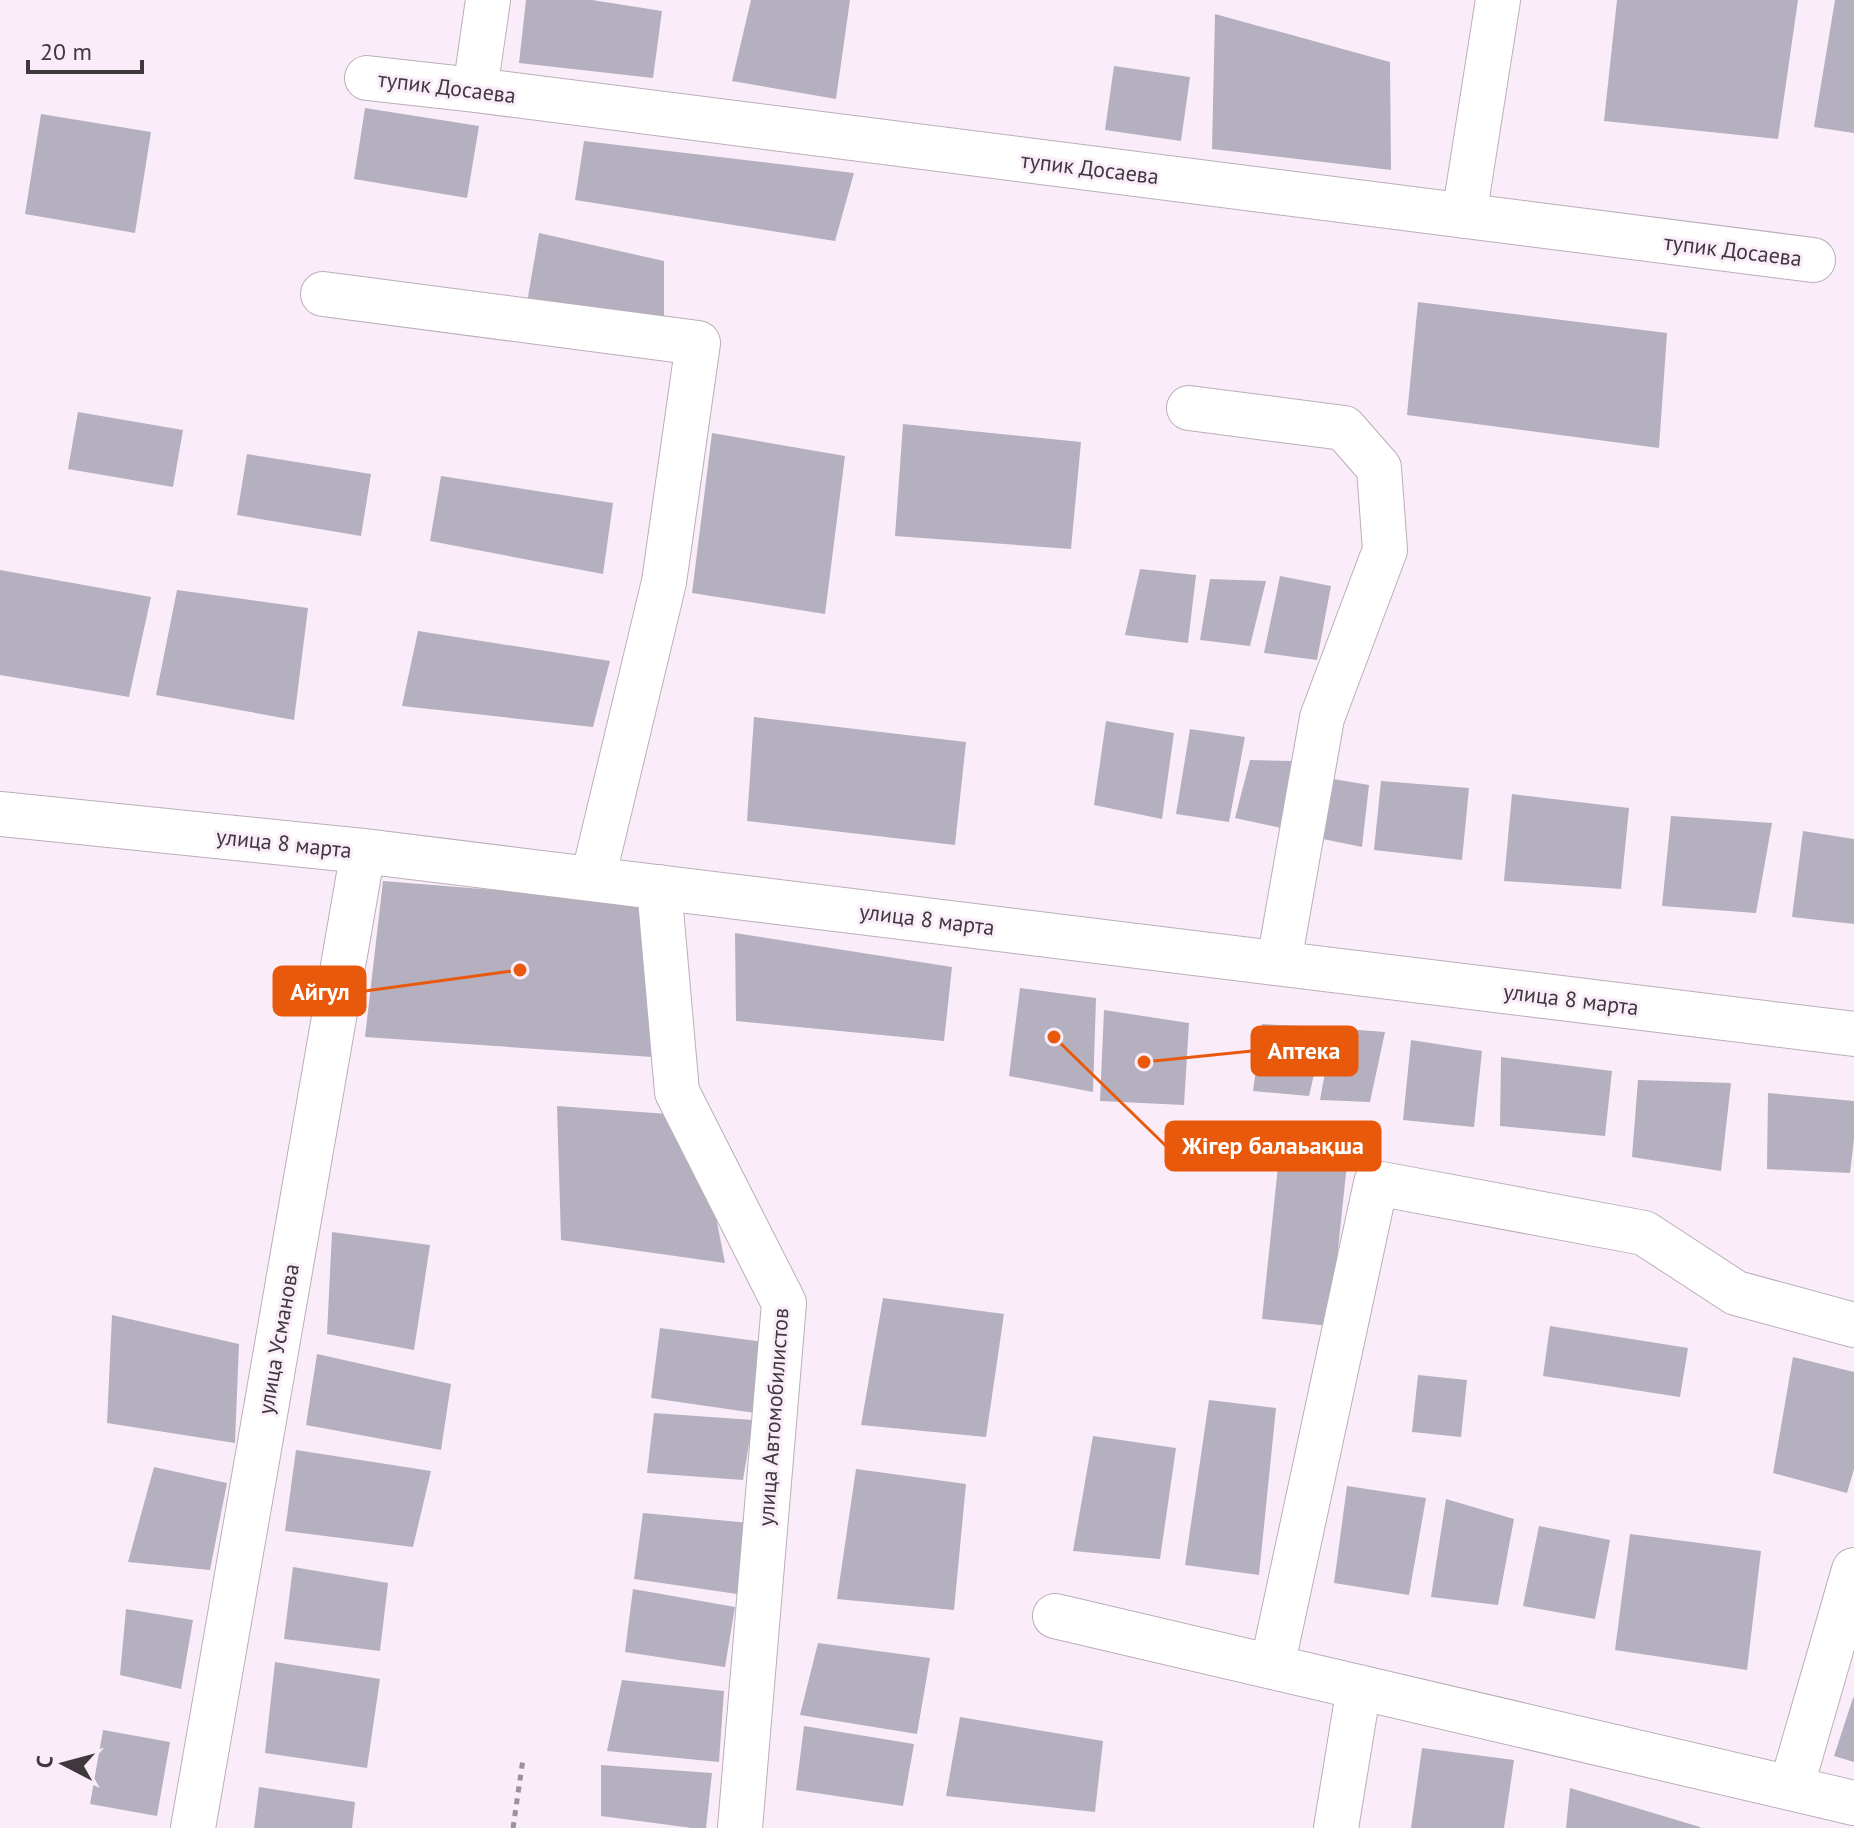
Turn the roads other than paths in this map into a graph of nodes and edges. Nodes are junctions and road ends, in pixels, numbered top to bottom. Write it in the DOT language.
graph roads {
  1 [pos="488,0"];
  2 [pos="1498,0"];
  3 [pos="367,78"];
  4 [pos="475,90"];
  5 [pos="1464,216"];
  6 [pos="1813,260"];
  7 [pos="323,294"];
  8 [pos="1189,408"];
  9 [pos="0,814"];
  10 [pos="363,851"];
  11 [pos="593,878"];
  12 [pos="659,887"];
  13 [pos="1279,962"];
  14 [pos="1854,1034"];
  15 [pos="1854,1325"];
  16 [pos="1854,1570"];
  17 [pos="1055,1616"];
  18 [pos="1272,1667"];
  19 [pos="1359,1687"];
  20 [pos="1791,1788"];
  21 [pos="1854,1803"];
  22 [pos="193,1828"];
  23 [pos="740,1828"];
  24 [pos="1336,1828"];
  1 -- 4 [label="street"];
  2 -- 5 [label="street"];
  3 -- 4 [label="street, тупик Досаева"];
  4 -- 5 [label="street, тупик Досаева"];
  5 -- 6 [label="street, тупик Досаева"];
  7 -- 11 [label="street"];
  8 -- 13 [label="street"];
  9 -- 10 [label="street, улица 8 марта"];
  10 -- 11 [label="street, улица 8 марта"];
  10 -- 22 [label="street, улица Усманова"];
  11 -- 12 [label="street, улица 8 марта"];
  12 -- 13 [label="street, улица 8 марта"];
  12 -- 23 [label="street, улица Автомобилистов"];
  13 -- 14 [label="street, улица 8 марта"];
  15 -- 18 [label="street"];
  16 -- 20 [label="street"];
  17 -- 18 [label="street"];
  18 -- 19 [label="street"];
  19 -- 20 [label="street"];
  19 -- 24 [label="street"];
  20 -- 21 [label="street"];
}
